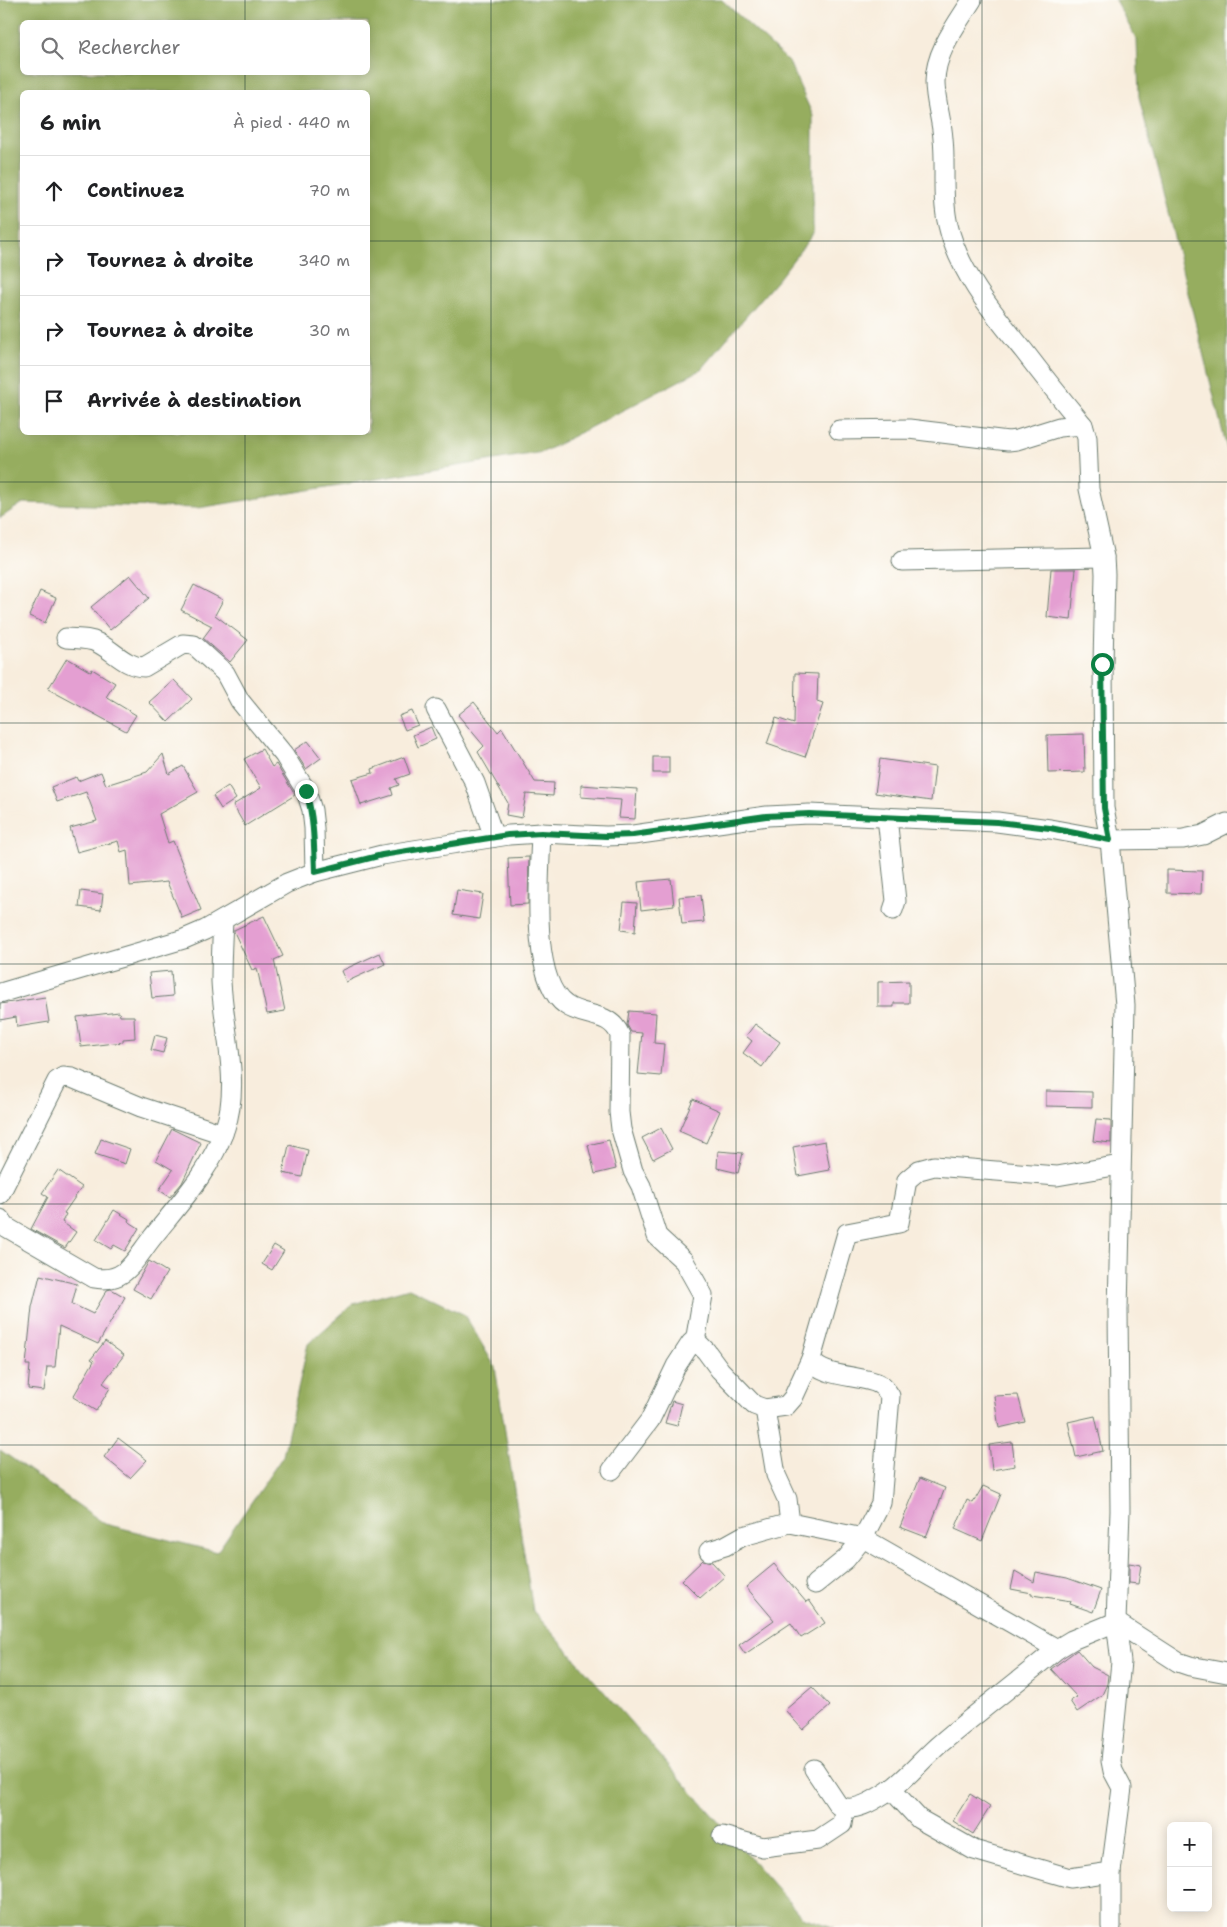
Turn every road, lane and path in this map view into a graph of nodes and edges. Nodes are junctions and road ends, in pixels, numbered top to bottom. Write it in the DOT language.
graph roads {
  1 [pos="972,0"];
  2 [pos="1083,425"];
  3 [pos="839,430"];
  4 [pos="1104,557"];
  5 [pos="902,561"];
  6 [pos="66,638"];
  7 [pos="436,709"];
  8 [pos="887,817"];
  9 [pos="1227,824"];
  10 [pos="541,833"];
  11 [pos="494,837"];
  12 [pos="1110,840"];
  13 [pos="315,872"];
  14 [pos="893,910"];
  15 [pos="223,920"];
  16 [pos="0,993"];
  17 [pos="222,1134"];
  18 [pos="1120,1165"];
  19 [pos="0,1194"];
  20 [pos="0,1219"];
  21 [pos="695,1342"];
  22 [pos="811,1359"];
  23 [pos="765,1410"];
  24 [pos="612,1470"];
  25 [pos="790,1523"];
  26 [pos="863,1538"];
  27 [pos="708,1551"];
  28 [pos="815,1584"];
  29 [pos="1116,1622"];
  30 [pos="1057,1649"];
  31 [pos="1227,1672"];
  32 [pos="814,1769"];
  33 [pos="891,1789"];
  34 [pos="844,1809"];
  35 [pos="722,1836"];
  36 [pos="1111,1872"];
  37 [pos="1111,1927"];
  1 -- 2 [label="street"];
  2 -- 3 [label="street"];
  2 -- 4 [label="street"];
  4 -- 5 [label="street"];
  4 -- 12 [label="street"];
  6 -- 13 [label="street"];
  7 -- 11 [label="street"];
  8 -- 10 [label="street"];
  8 -- 12 [label="street"];
  8 -- 14 [label="street"];
  9 -- 12 [label="street"];
  10 -- 11 [label="street"];
  10 -- 21 [label="street"];
  11 -- 13 [label="street"];
  12 -- 18 [label="street"];
  13 -- 15 [label="street"];
  15 -- 16 [label="street"];
  15 -- 17 [label="street"];
  17 -- 19 [label="street"];
  17 -- 20 [label="street"];
  18 -- 22 [label="street"];
  18 -- 29 [label="street"];
  21 -- 23 [label="street"];
  21 -- 24 [label="street"];
  22 -- 23 [label="street"];
  22 -- 26 [label="street"];
  23 -- 25 [label="street"];
  25 -- 26 [label="street"];
  25 -- 27 [label="street"];
  26 -- 28 [label="street"];
  26 -- 30 [label="street"];
  29 -- 30 [label="street"];
  29 -- 31 [label="street"];
  29 -- 36 [label="street"];
  30 -- 33 [label="street"];
  32 -- 34 [label="street"];
  33 -- 34 [label="street"];
  33 -- 36 [label="street"];
  34 -- 35 [label="street"];
  36 -- 37 [label="street"];
}
